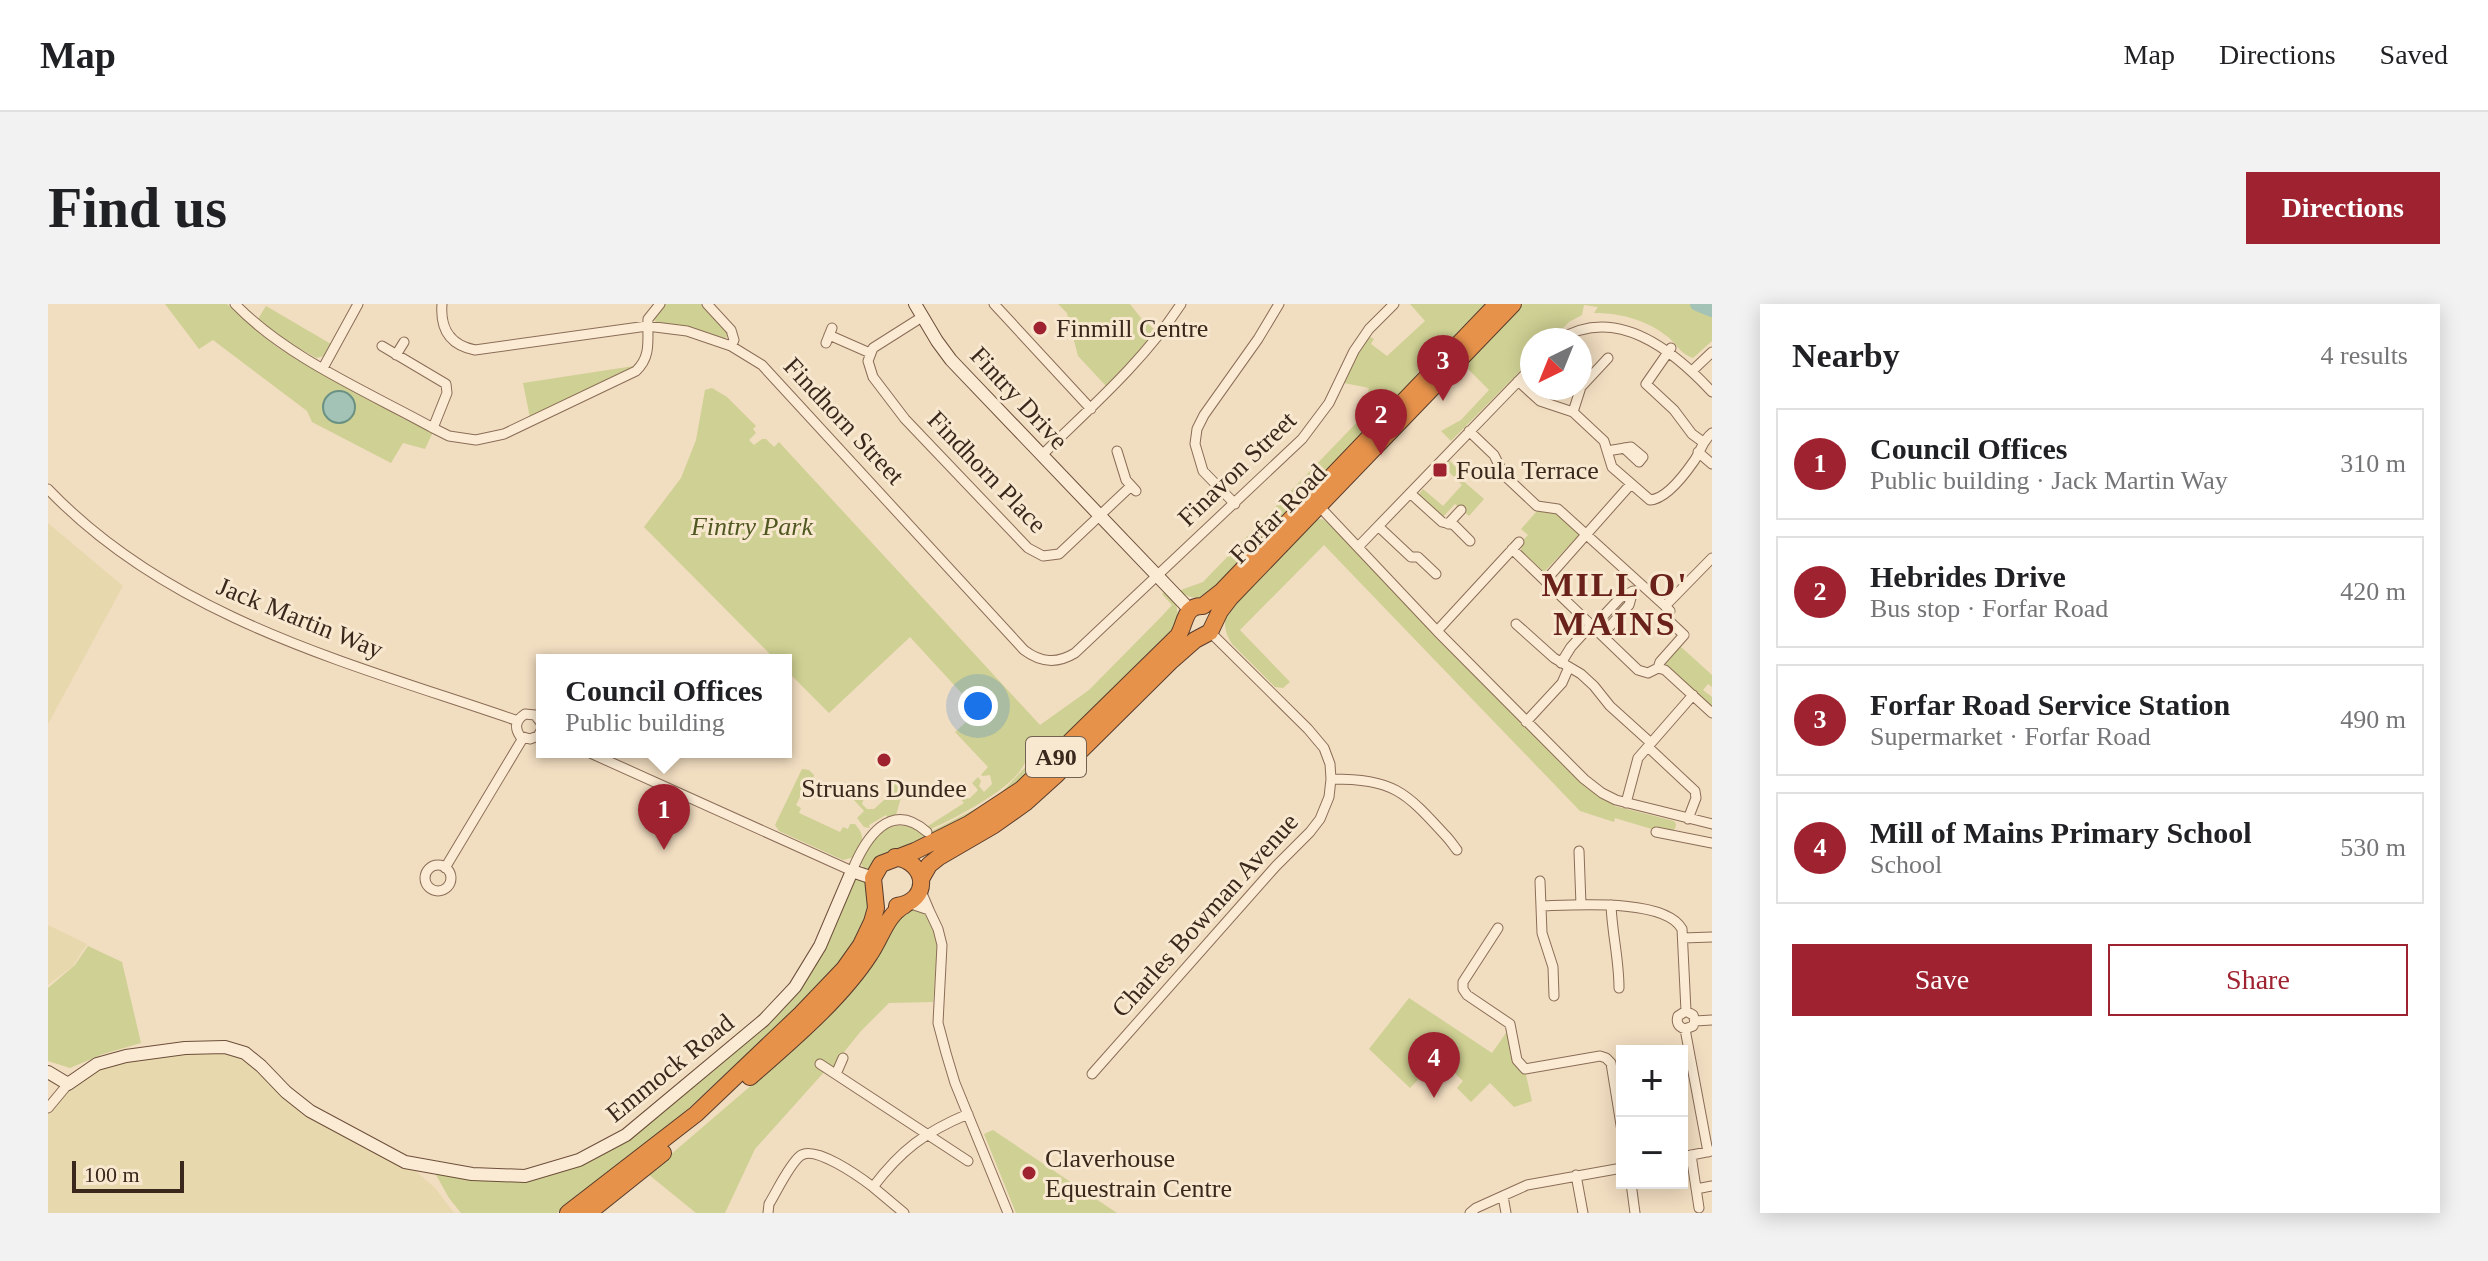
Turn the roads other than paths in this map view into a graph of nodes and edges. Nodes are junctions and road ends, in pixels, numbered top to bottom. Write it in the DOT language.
graph roads {
  1 [pos="235,304"];
  2 [pos="358,304"];
  3 [pos="442,304"];
  4 [pos="660,304"];
  5 [pos="707,304"];
  6 [pos="915,304"];
  7 [pos="994,304"];
  8 [pos="1181,304"];
  9 [pos="1279,304"];
  10 [pos="1497,304"];
  11 [pos="1513,304"];
  12 [pos="1392,305"];
  13 [pos="922,317"];
  14 [pos="647,326"];
  15 [pos="1573,328"];
  16 [pos="829,335"];
  17 [pos="404,342"];
  18 [pos="382,346"];
  19 [pos="731,346"];
  20 [pos="1671,348"];
  21 [pos="1712,352"];
  22 [pos="870,353"];
  23 [pos="396,355"];
  24 [pos="1608,358"];
  25 [pos="323,368"];
  26 [pos="1692,371"];
  27 [pos="1518,381"];
  28 [pos="1712,392"];
  29 [pos="1091,409"];
  30 [pos="1573,412"];
  31 [pos="433,428"];
  32 [pos="1469,431"];
  33 [pos="1712,433"];
  34 [pos="1703,442"];
  35 [pos="1624,448"];
  36 [pos="1117,451"];
  37 [pos="1607,451"];
  38 [pos="1698,452"];
  39 [pos="1042,455"];
  40 [pos="1712,464"];
  41 [pos="1631,484"];
  42 [pos="48,489"];
  43 [pos="1410,493"];
  44 [pos="1235,504"];
  45 [pos="1318,505"];
  46 [pos="1461,510"];
  47 [pos="1100,516"];
  48 [pos="1448,524"];
  49 [pos="1379,527"];
  50 [pos="1586,534"];
  51 [pos="1470,541"];
  52 [pos="1358,547"];
  53 [pos="1712,558"];
  54 [pos="1703,565"];
  55 [pos="1712,573"];
  56 [pos="1436,574"];
  57 [pos="1158,577"];
  58 [pos="1545,581"];
  59 [pos="1637,588"];
  60 [pos="1665,606"];
  61 [pos="1193,611"];
  62 [pos="1516,624"];
  63 [pos="1592,626"];
  64 [pos="1210,630"];
  65 [pos="1437,631"];
  66 [pos="1602,635"];
  67 [pos="1565,665"];
  68 [pos="1658,668"];
  69 [pos="1693,695"];
  70 [pos="1712,713"];
  71 [pos="536,716"];
  72 [pos="518,721"];
  73 [pos="1526,722"];
  74 [pos="536,737"];
  75 [pos="523,738"];
  76 [pos="1650,745"];
  77 [pos="601,758"];
  78 [pos="1331,779"];
  79 [pos="1626,803"];
  80 [pos="1686,818"];
  81 [pos="1712,824"];
  82 [pos="927,832"];
  83 [pos="1656,832"];
  84 [pos="1679,837"];
  85 [pos="1712,843"];
  86 [pos="1457,850"];
  87 [pos="1579,851"];
  88 [pos="895,857"];
  89 [pos="445,868"];
  90 [pos="852,871"];
  91 [pos="1540,881"];
  92 [pos="921,883"];
  93 [pos="874,885"];
  94 [pos="907,904"];
  95 [pos="1581,905"];
  96 [pos="1611,905"];
  97 [pos="1541,906"];
  98 [pos="929,910"];
  99 [pos="1498,928"];
  100 [pos="1712,937"];
  101 [pos="1683,938"];
  102 [pos="1619,988"];
  103 [pos="1554,996"];
  104 [pos="1686,1011"];
  105 [pos="1712,1020"];
  106 [pos="1695,1021"];
  107 [pos="1685,1029"];
  108 [pos="843,1058"];
  109 [pos="820,1064"];
  110 [pos="48,1072"];
  111 [pos="836,1074"];
  112 [pos="1092,1074"];
  113 [pos="68,1084"];
  114 [pos="48,1108"];
  115 [pos="968,1114"];
  116 [pos="1620,1117"];
  117 [pos="926,1134"];
  118 [pos="1710,1152"];
  119 [pos="1688,1156"];
  120 [pos="968,1161"];
  121 [pos="1688,1163"];
  122 [pos="1616,1169"];
  123 [pos="1576,1175"];
  124 [pos="1712,1186"];
  125 [pos="873,1187"];
  126 [pos="1632,1189"];
  127 [pos="1696,1189"];
  128 [pos="1503,1196"];
  129 [pos="1487,1208"];
  130 [pos="1699,1208"];
  131 [pos="568,1213"];
  132 [pos="588,1213"];
  133 [pos="768,1213"];
  134 [pos="904,1213"];
  135 [pos="1008,1213"];
  136 [pos="1470,1213"];
  137 [pos="1506,1213"];
  138 [pos="1583,1213"];
  139 [pos="1635,1213"];
  1 -- 25 [label="street"];
  2 -- 25 [label="street"];
  3 -- 14 [label="street, Findhorn Street"];
  4 -- 14 [label="street"];
  5 -- 19 [label="street"];
  6 -- 13 [label="street, Fintry Drive"];
  7 -- 29 [label="street"];
  8 -- 29 [label="street"];
  9 -- 44 [label="street"];
  10 -- 61 [label="highway, Forfar Road / A90"];
  11 -- 45 [label="highway, Forfar Road / A90"];
  12 -- 44 [label="street, Finavon Street"];
  13 -- 22 [label="street"];
  13 -- 39 [label="street, Fintry Drive"];
  14 -- 19 [label="street, Findhorn Street"];
  14 -- 31 [label="street"];
  15 -- 20 [label="street"];
  16 -- 22 [label="street"];
  17 -- 23 [label="street"];
  18 -- 23 [label="street"];
  19 -- 57 [label="street, Findhorn Street"];
  20 -- 26 [label="street"];
  20 -- 34 [label="street"];
  21 -- 26 [label="street"];
  22 -- 47 [label="street, Findhorn Place"];
  23 -- 31 [label="street"];
  24 -- 30 [label="street"];
  25 -- 31 [label="street"];
  26 -- 28 [label="street"];
  27 -- 30 [label="street"];
  27 -- 32 [label="street"];
  29 -- 39 [label="street"];
  30 -- 37 [label="street"];
  32 -- 43 [label="street"];
  32 -- 50 [label="street"];
  33 -- 34 [label="street"];
  34 -- 38 [label="street"];
  35 -- 37 [label="street"];
  36 -- 47 [label="street"];
  37 -- 41 [label="street"];
  38 -- 40 [label="street"];
  38 -- 41 [label="street"];
  39 -- 47 [label="street, Fintry Drive"];
  41 -- 50 [label="street"];
  42 -- 72 [label="street, Jack Martin Way"];
  43 -- 48 [label="street"];
  43 -- 49 [label="street"];
  44 -- 57 [label="street, Finavon Street"];
  45 -- 52 [label="street"];
  45 -- 64 [label="highway, Forfar Road / A90"];
  46 -- 48 [label="street"];
  47 -- 57 [label="street, Fintry Drive"];
  48 -- 51 [label="street"];
  49 -- 52 [label="street"];
  49 -- 56 [label="street"];
  50 -- 58 [label="street"];
  50 -- 59 [label="street"];
  52 -- 65 [label="street"];
  53 -- 54 [label="street"];
  54 -- 55 [label="street"];
  54 -- 60 [label="street"];
  57 -- 61 [label="street, Fintry Drive"];
  58 -- 63 [label="street"];
  58 -- 65 [label="street"];
  59 -- 60 [label="street"];
  59 -- 63 [label="street"];
  59 -- 66 [label="street"];
  60 -- 68 [label="street"];
  61 -- 64 [label="highway"];
  61 -- 64 [label="highway"];
  61 -- 88 [label="highway, Forfar Road / A90"];
  62 -- 67 [label="street"];
  63 -- 66 [label="street"];
  63 -- 67 [label="street"];
  64 -- 78 [label="street"];
  64 -- 92 [label="highway, Forfar Road / A90"];
  65 -- 73 [label="street"];
  66 -- 68 [label="street"];
  67 -- 73 [label="street"];
  67 -- 76 [label="street"];
  68 -- 69 [label="street"];
  69 -- 70 [label="street"];
  69 -- 76 [label="street"];
  71 -- 72 [label="street, Jack Martin Way"];
  72 -- 75 [label="street"];
  73 -- 79 [label="street"];
  74 -- 75 [label="street, Jack Martin Way"];
  75 -- 89 [label="street"];
  76 -- 79 [label="street"];
  76 -- 80 [label="street"];
  77 -- 90 [label="street"];
  78 -- 86 [label="street"];
  78 -- 112 [label="street, Charles Bowman Avenue"];
  79 -- 80 [label="street"];
  80 -- 81 [label="street"];
  80 -- 84 [label="street"];
  82 -- 90 [label="street, Emmock Road"];
  83 -- 84 [label="street"];
  84 -- 85 [label="street"];
  87 -- 95 [label="street"];
  88 -- 92 [label="highway"];
  88 -- 93 [label="highway, A90"];
  90 -- 93 [label="street"];
  90 -- 113 [label="street, Emmock Road"];
  91 -- 97 [label="street"];
  92 -- 94 [label="highway, A90"];
  92 -- 98 [label="street"];
  93 -- 94 [label="highway"];
  93 -- 131 [label="highway"];
  94 -- 98 [label="street"];
  94 -- 132 [label="highway, A90"];
  95 -- 96 [label="street"];
  95 -- 97 [label="street"];
  96 -- 101 [label="street"];
  96 -- 102 [label="street"];
  97 -- 103 [label="street"];
  98 -- 115 [label="street"];
  99 -- 116 [label="street"];
  100 -- 101 [label="street"];
  101 -- 104 [label="street"];
  104 -- 106 [label="street"];
  104 -- 107 [label="street"];
  105 -- 106 [label="street"];
  106 -- 107 [label="street"];
  107 -- 118 [label="street"];
  108 -- 111 [label="street"];
  109 -- 111 [label="street"];
  110 -- 113 [label="street"];
  111 -- 117 [label="street"];
  113 -- 114 [label="street, Emmock Road"];
  115 -- 117 [label="street"];
  115 -- 135 [label="street"];
  117 -- 120 [label="street"];
  117 -- 125 [label="street"];
  118 -- 119 [label="street"];
  121 -- 127 [label="street"];
  122 -- 123 [label="street"];
  123 -- 128 [label="street"];
  123 -- 138 [label="street"];
  124 -- 127 [label="street"];
  125 -- 133 [label="street"];
  125 -- 134 [label="street"];
  126 -- 139 [label="street"];
  127 -- 130 [label="street"];
  128 -- 129 [label="street"];
  128 -- 137 [label="street"];
  129 -- 136 [label="street"];
}
